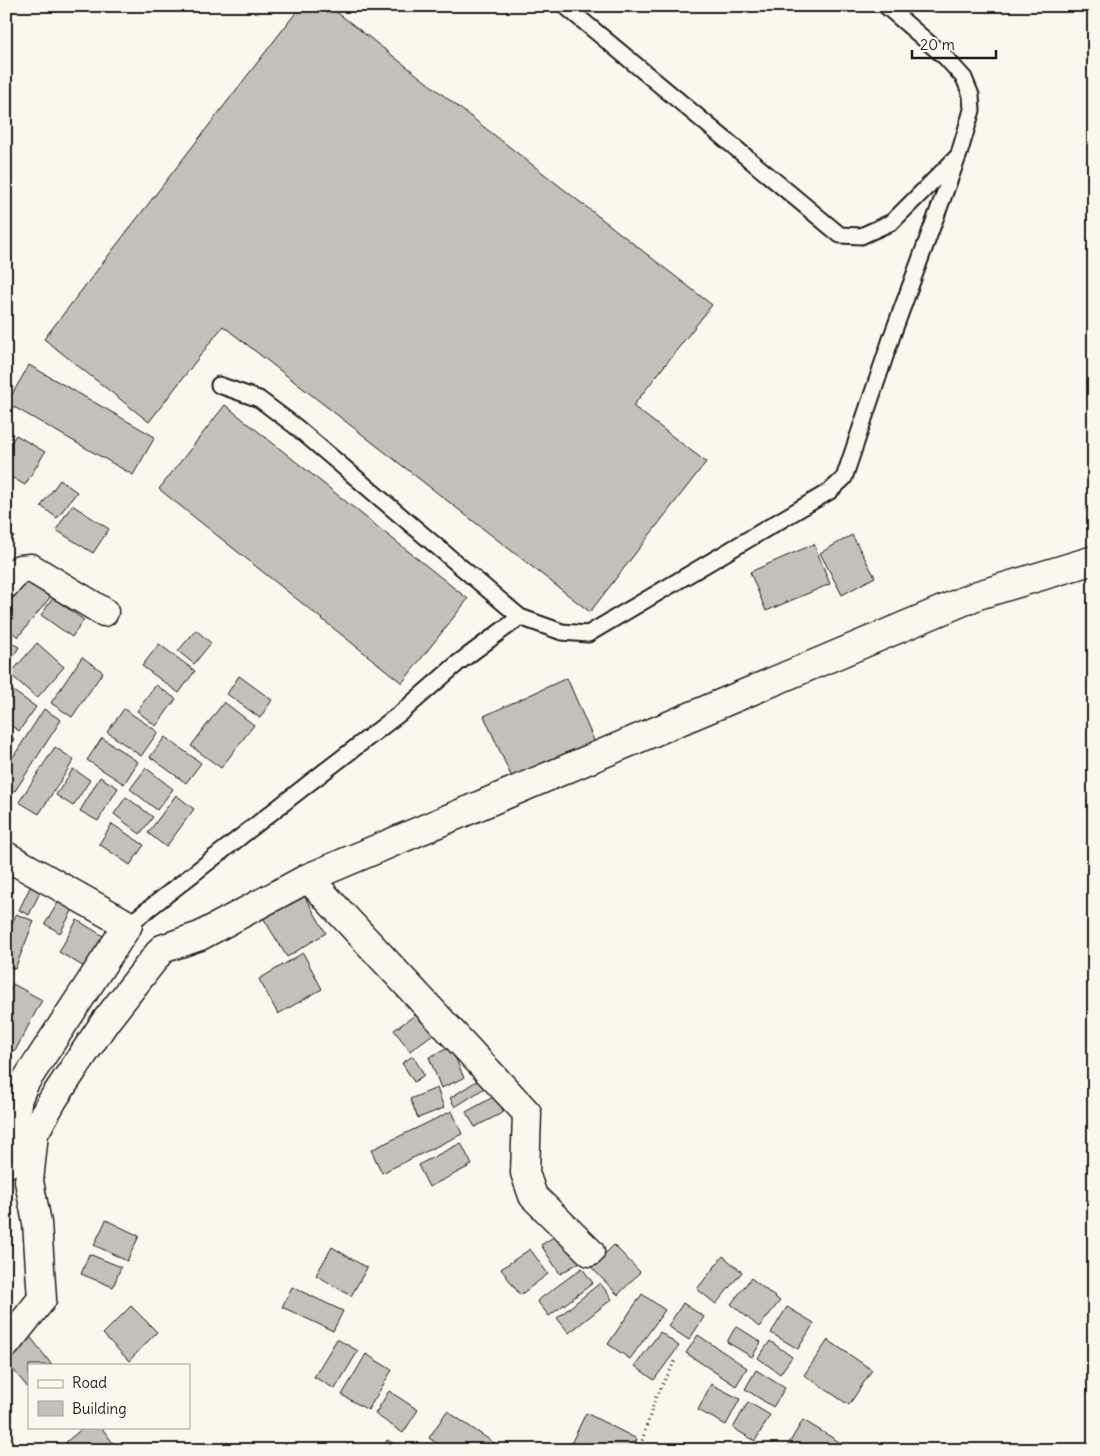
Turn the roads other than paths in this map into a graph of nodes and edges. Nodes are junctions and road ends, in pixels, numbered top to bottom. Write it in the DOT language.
graph roads {
  1 [pos="565,6"];
  2 [pos="886,6"];
  3 [pos="960,154"];
  4 [pos="219,385"];
  5 [pos="1094,560"];
  6 [pos="6,584"];
  7 [pos="104,612"];
  8 [pos="520,617"];
  9 [pos="6,856"];
  10 [pos="308,878"];
  11 [pos="128,925"];
  12 [pos="6,1164"];
  13 [pos="590,1252"];
  14 [pos="6,1344"];
  1 -- 3 [label="lane"];
  2 -- 3 [label="lane"];
  3 -- 8 [label="lane"];
  4 -- 8 [label="lane"];
  5 -- 10 [label="street"];
  6 -- 7 [label="street"];
  8 -- 11 [label="lane"];
  9 -- 11 [label="street"];
  10 -- 13 [label="street"];
  10 -- 14 [label="street"];
  11 -- 12 [label="street"];
}
